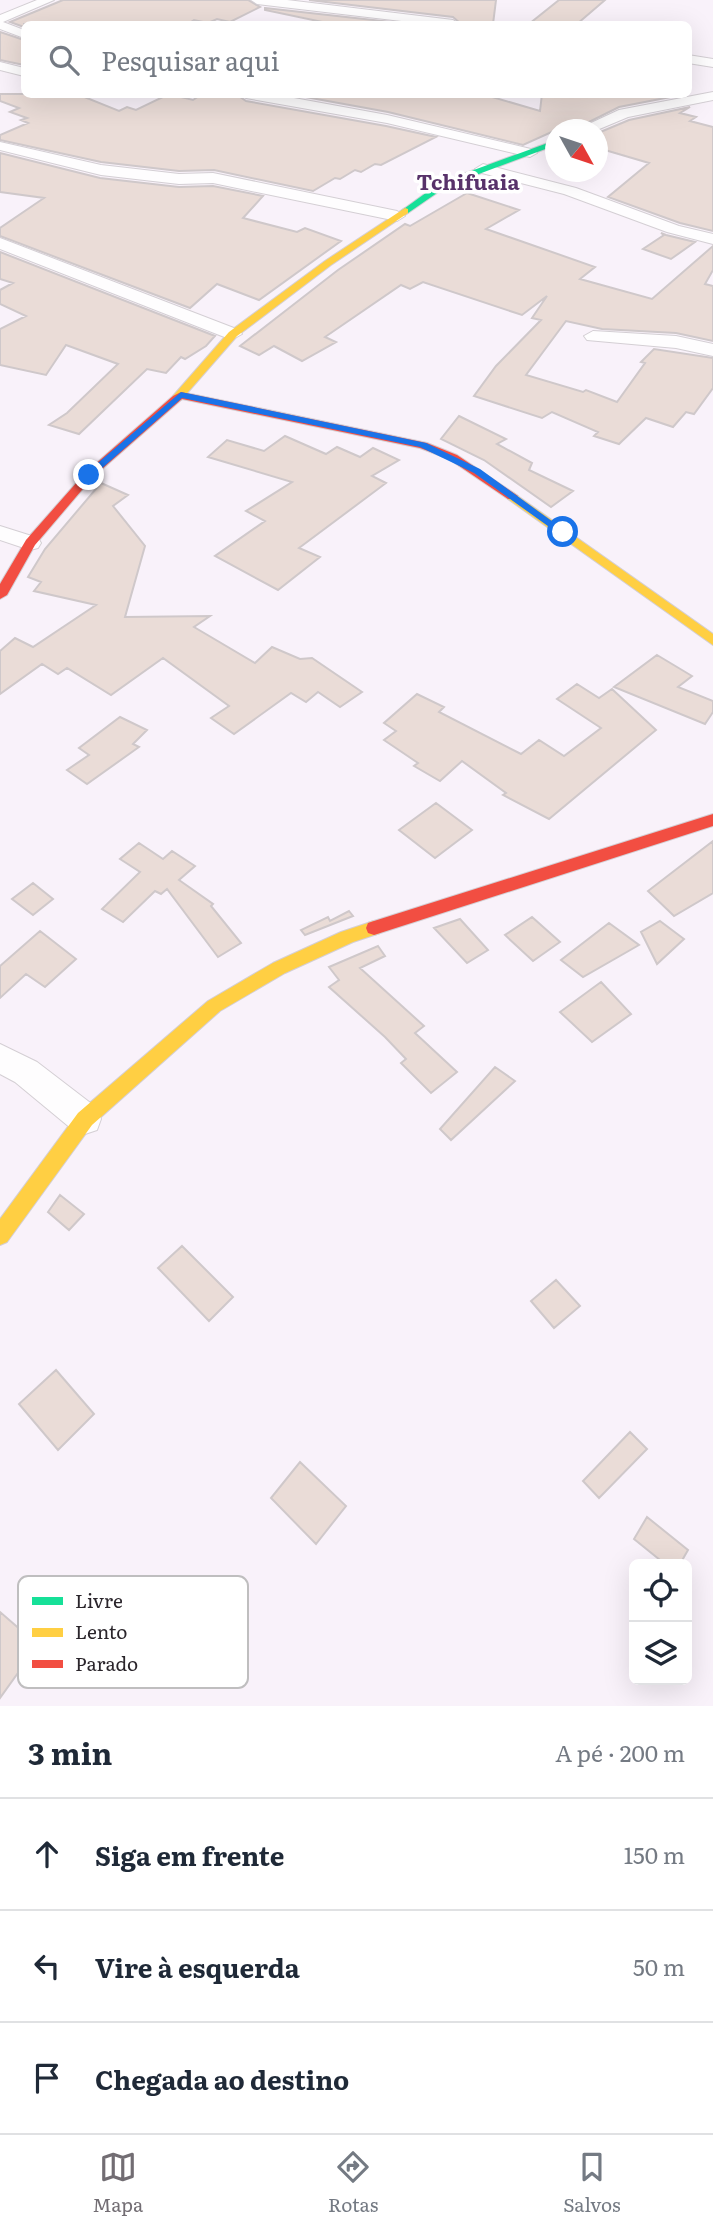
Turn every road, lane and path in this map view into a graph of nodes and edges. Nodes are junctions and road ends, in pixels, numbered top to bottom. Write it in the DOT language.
graph roads {
  1 [pos="48,0"];
  2 [pos="257,0"];
  3 [pos="288,2"];
  4 [pos="401,18"];
  5 [pos="0,19"];
  6 [pos="394,21"];
  7 [pos="427,21"];
  8 [pos="0,25"];
  9 [pos="21,33"];
  10 [pos="692,60"];
  11 [pos="713,63"];
  12 [pos="0,66"];
  13 [pos="21,71"];
  14 [pos="713,96"];
  15 [pos="288,99"];
  16 [pos="608,120"];
  17 [pos="0,146"];
  18 [pos="545,146"];
  19 [pos="530,153"];
  20 [pos="483,169"];
  21 [pos="397,216"];
  22 [pos="713,239"];
  23 [pos="0,243"];
  24 [pos="233,334"];
  25 [pos="593,335"];
  26 [pos="713,350"];
  27 [pos="181,395"];
  28 [pos="0,533"];
  29 [pos="30,543"];
  30 [pos="0,595"];
  31 [pos="713,641"];
  32 [pos="713,820"];
  33 [pos="0,1058"];
  34 [pos="85,1119"];
  35 [pos="0,1234"];
  1 -- 5 [label="street"];
  2 -- 3 [label="street"];
  3 -- 4 [label="street"];
  4 -- 6 [label="street"];
  4 -- 7 [label="street"];
  8 -- 9 [label="street"];
  10 -- 11 [label="street"];
  12 -- 13 [label="street"];
  14 -- 16 [label="street"];
  15 -- 19 [label="street"];
  17 -- 21 [label="street"];
  18 -- 19 [label="street"];
  19 -- 20 [label="street"];
  20 -- 21 [label="street"];
  20 -- 22 [label="street"];
  21 -- 24 [label="street"];
  23 -- 24 [label="street"];
  24 -- 27 [label="street"];
  25 -- 26 [label="street"];
  27 -- 29 [label="street"];
  27 -- 31 [label="street"];
  28 -- 29 [label="street"];
  29 -- 30 [label="street"];
  32 -- 34 [label="street"];
  33 -- 34 [label="street"];
  34 -- 35 [label="street"];
}
